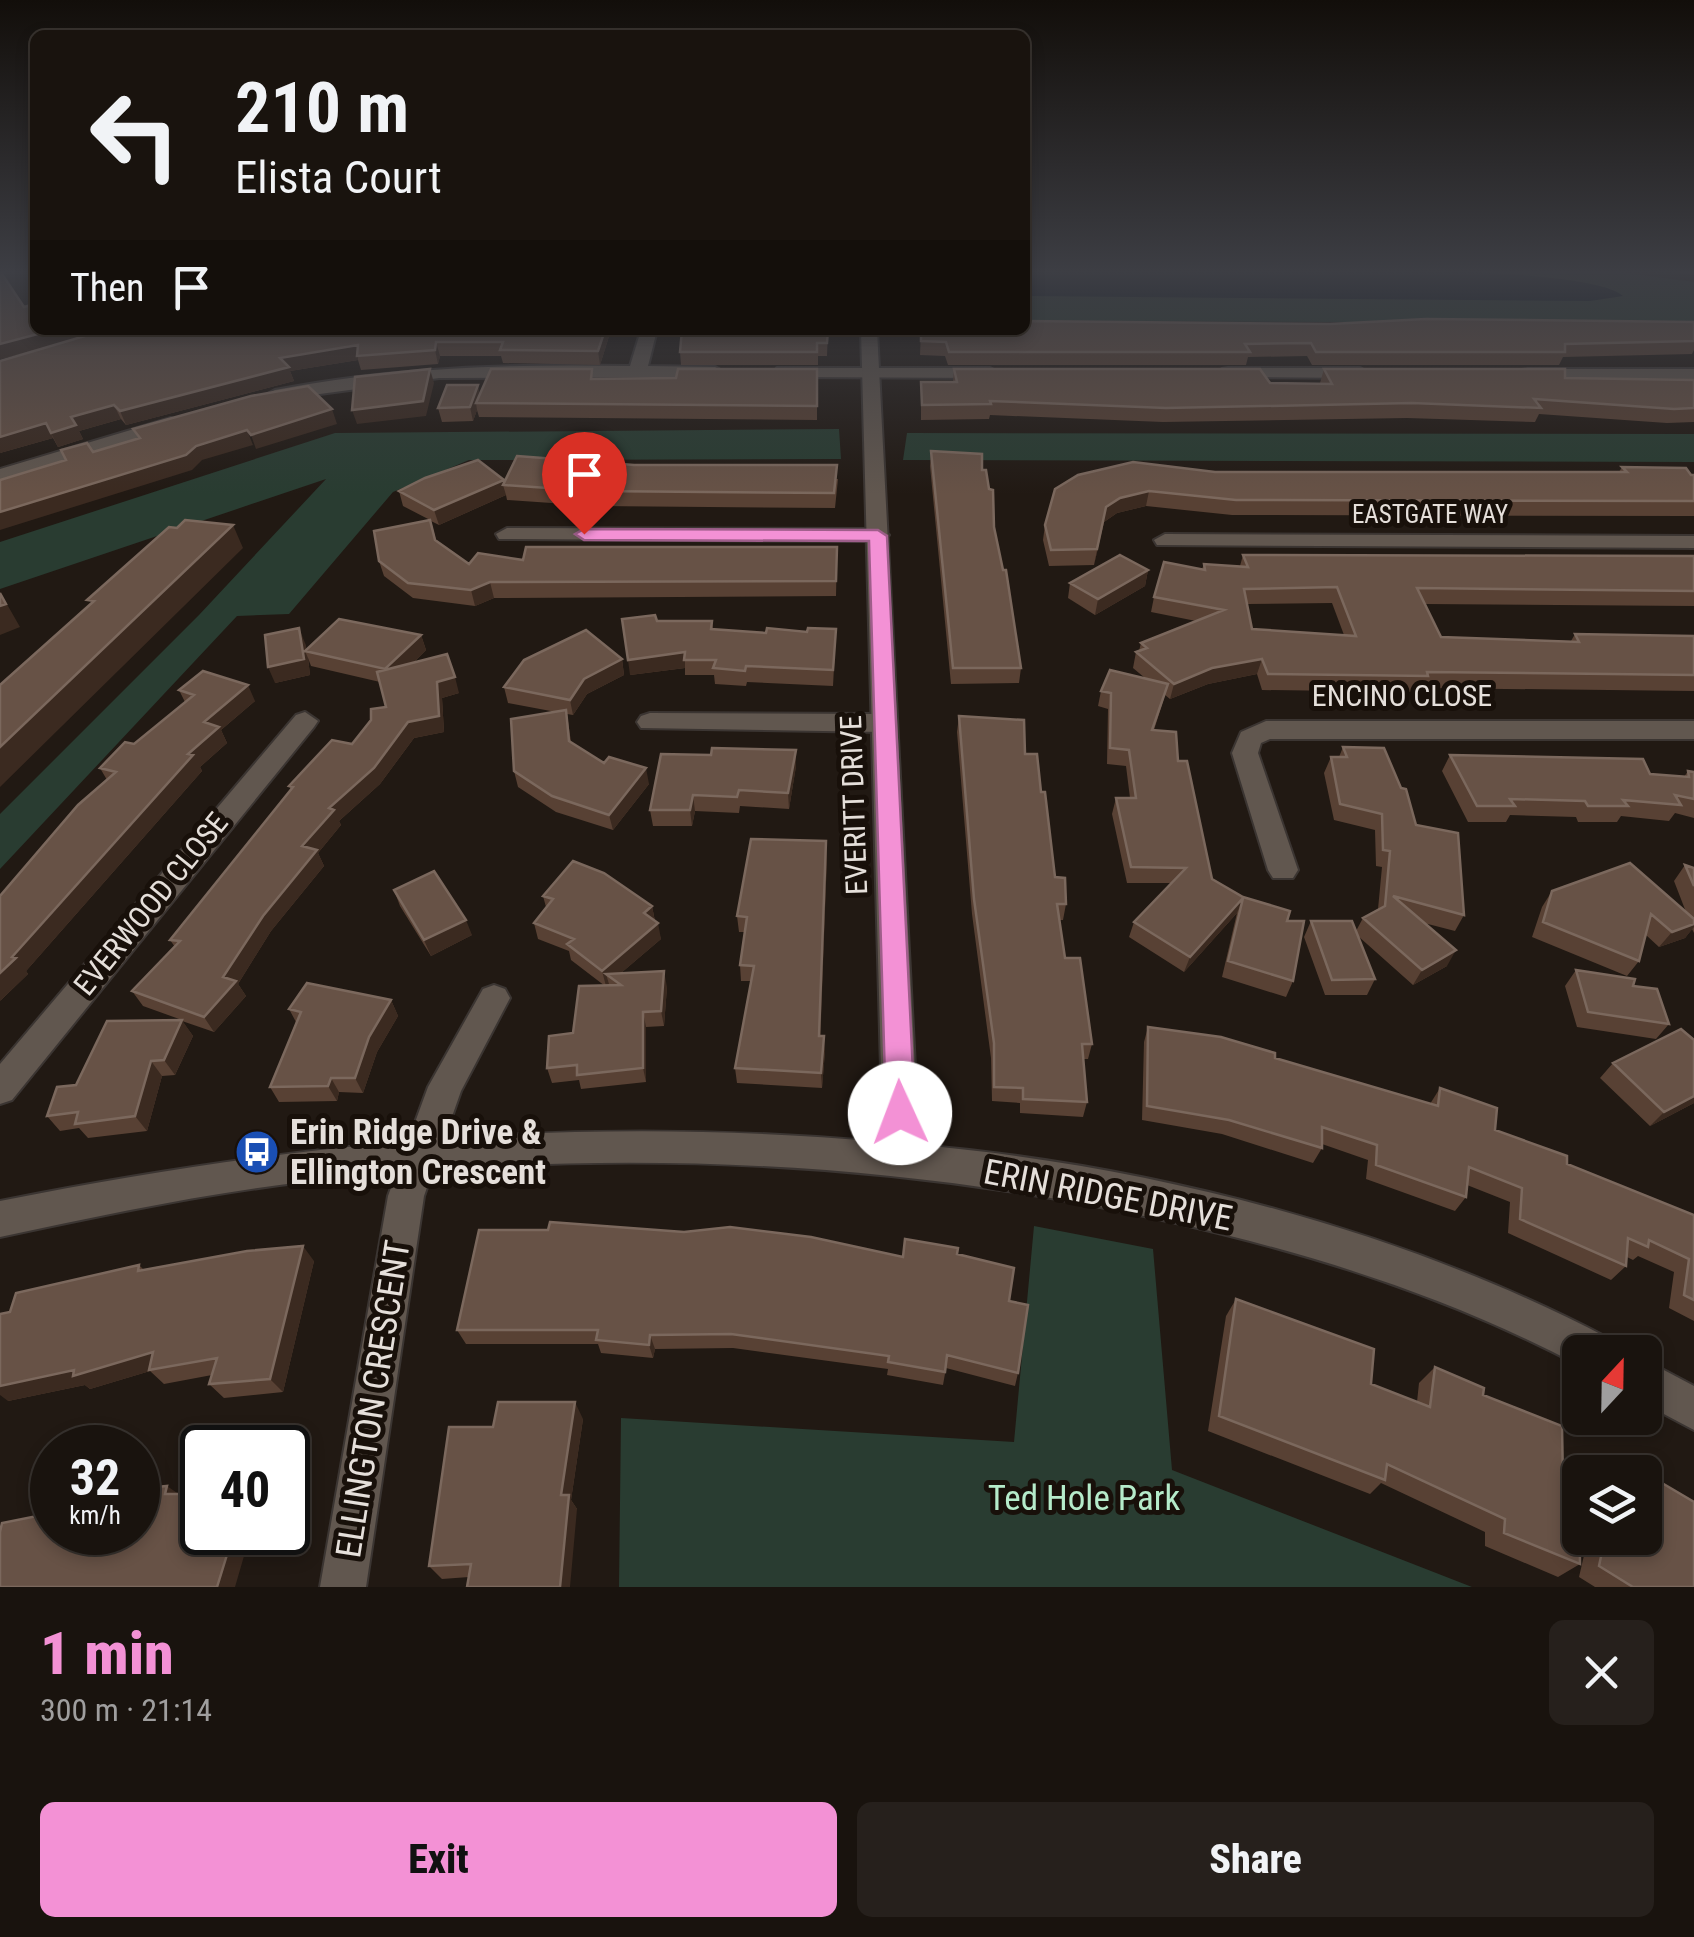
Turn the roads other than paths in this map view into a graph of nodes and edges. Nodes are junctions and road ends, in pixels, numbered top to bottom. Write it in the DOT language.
graph roads {
  1 [pos="645,345"];
  2 [pos="870,345"];
  3 [pos="638,372"];
  4 [pos="733,372"];
  5 [pos="772,372"];
  6 [pos="872,372"];
  7 [pos="1011,373"];
  8 [pos="1206,373"];
  9 [pos="1382,374"];
  10 [pos="1499,374"];
  11 [pos="1694,374"];
  12 [pos="253,400"];
  13 [pos="188,418"];
  14 [pos="0,475"];
  15 [pos="507,534"];
  16 [pos="878,536"];
  17 [pos="1165,540"];
  18 [pos="1694,542"];
  19 [pos="305,721"];
  20 [pos="650,722"];
  21 [pos="883,723"];
  22 [pos="1694,730"];
  23 [pos="1283,870"];
  24 [pos="494,998"];
  25 [pos="0,1090"];
  26 [pos="419,1153"];
  27 [pos="902,1160"];
  28 [pos="0,1219"];
  29 [pos="1562,1337"];
  30 [pos="1662,1391"];
  31 [pos="1694,1409"];
  32 [pos="343,1587"];
  1 -- 3 [label="street"];
  2 -- 6 [label="street, EVERITT DRIVE"];
  3 -- 4 [label="street"];
  3 -- 12 [label="street"];
  5 -- 6 [label="street"];
  6 -- 7 [label="street"];
  6 -- 16 [label="street, EVERITT DRIVE"];
  8 -- 9 [label="street"];
  10 -- 11 [label="street"];
  13 -- 14 [label="street"];
  15 -- 16 [label="street"];
  16 -- 21 [label="street, EVERITT DRIVE"];
  17 -- 18 [label="street, EASTGATE WAY"];
  19 -- 25 [label="street, EVERWOOD CLOSE"];
  20 -- 21 [label="street"];
  21 -- 27 [label="street, EVERITT DRIVE"];
  22 -- 23 [label="street, ENCINO CLOSE"];
  24 -- 26 [label="street"];
  26 -- 27 [label="street, ERIN RIDGE DRIVE"];
  26 -- 28 [label="street, ERIN RIDGE DRIVE"];
  26 -- 32 [label="street, ELLINGTON CRESCENT"];
  27 -- 29 [label="street, ERIN RIDGE DRIVE"];
  30 -- 31 [label="street"];
}
